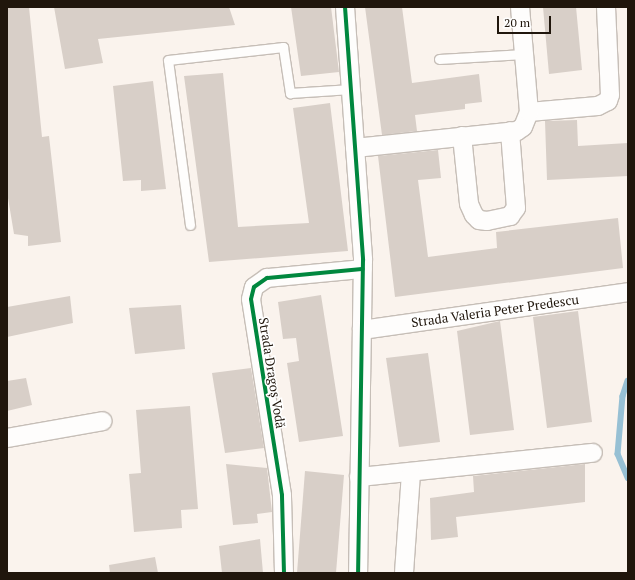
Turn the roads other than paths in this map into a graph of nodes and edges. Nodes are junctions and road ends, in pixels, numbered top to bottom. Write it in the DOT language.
graph roads {
  1 [pos="345,7"];
  2 [pos="520,7"];
  3 [pos="606,7"];
  4 [pos="524,54"];
  5 [pos="438,60"];
  6 [pos="351,89"];
  7 [pos="529,112"];
  8 [pos="510,131"];
  9 [pos="462,136"];
  10 [pos="355,148"];
  11 [pos="190,225"];
  12 [pos="363,269"];
  13 [pos="628,292"];
  14 [pos="362,330"];
  15 [pos="102,421"];
  16 [pos="7,438"];
  17 [pos="593,453"];
  18 [pos="411,474"];
  19 [pos="359,477"];
  20 [pos="284,573"];
  21 [pos="358,573"];
  22 [pos="404,573"];
  1 -- 6 [label="street"];
  2 -- 4 [label="street"];
  3 -- 7 [label="street"];
  4 -- 5 [label="lane"];
  4 -- 7 [label="street"];
  6 -- 10 [label="street"];
  6 -- 11 [label="lane"];
  7 -- 8 [label="street"];
  8 -- 9 [label="street"];
  8 -- 9 [label="street"];
  9 -- 10 [label="street"];
  10 -- 12 [label="street"];
  12 -- 14 [label="street"];
  12 -- 20 [label="street, Strada Dragoș Vodă"];
  13 -- 14 [label="street, Strada Valeria Peter Predescu"];
  14 -- 19 [label="street"];
  15 -- 16 [label="street"];
  17 -- 18 [label="street"];
  18 -- 19 [label="street"];
  18 -- 22 [label="street"];
  19 -- 21 [label="street"];
}
